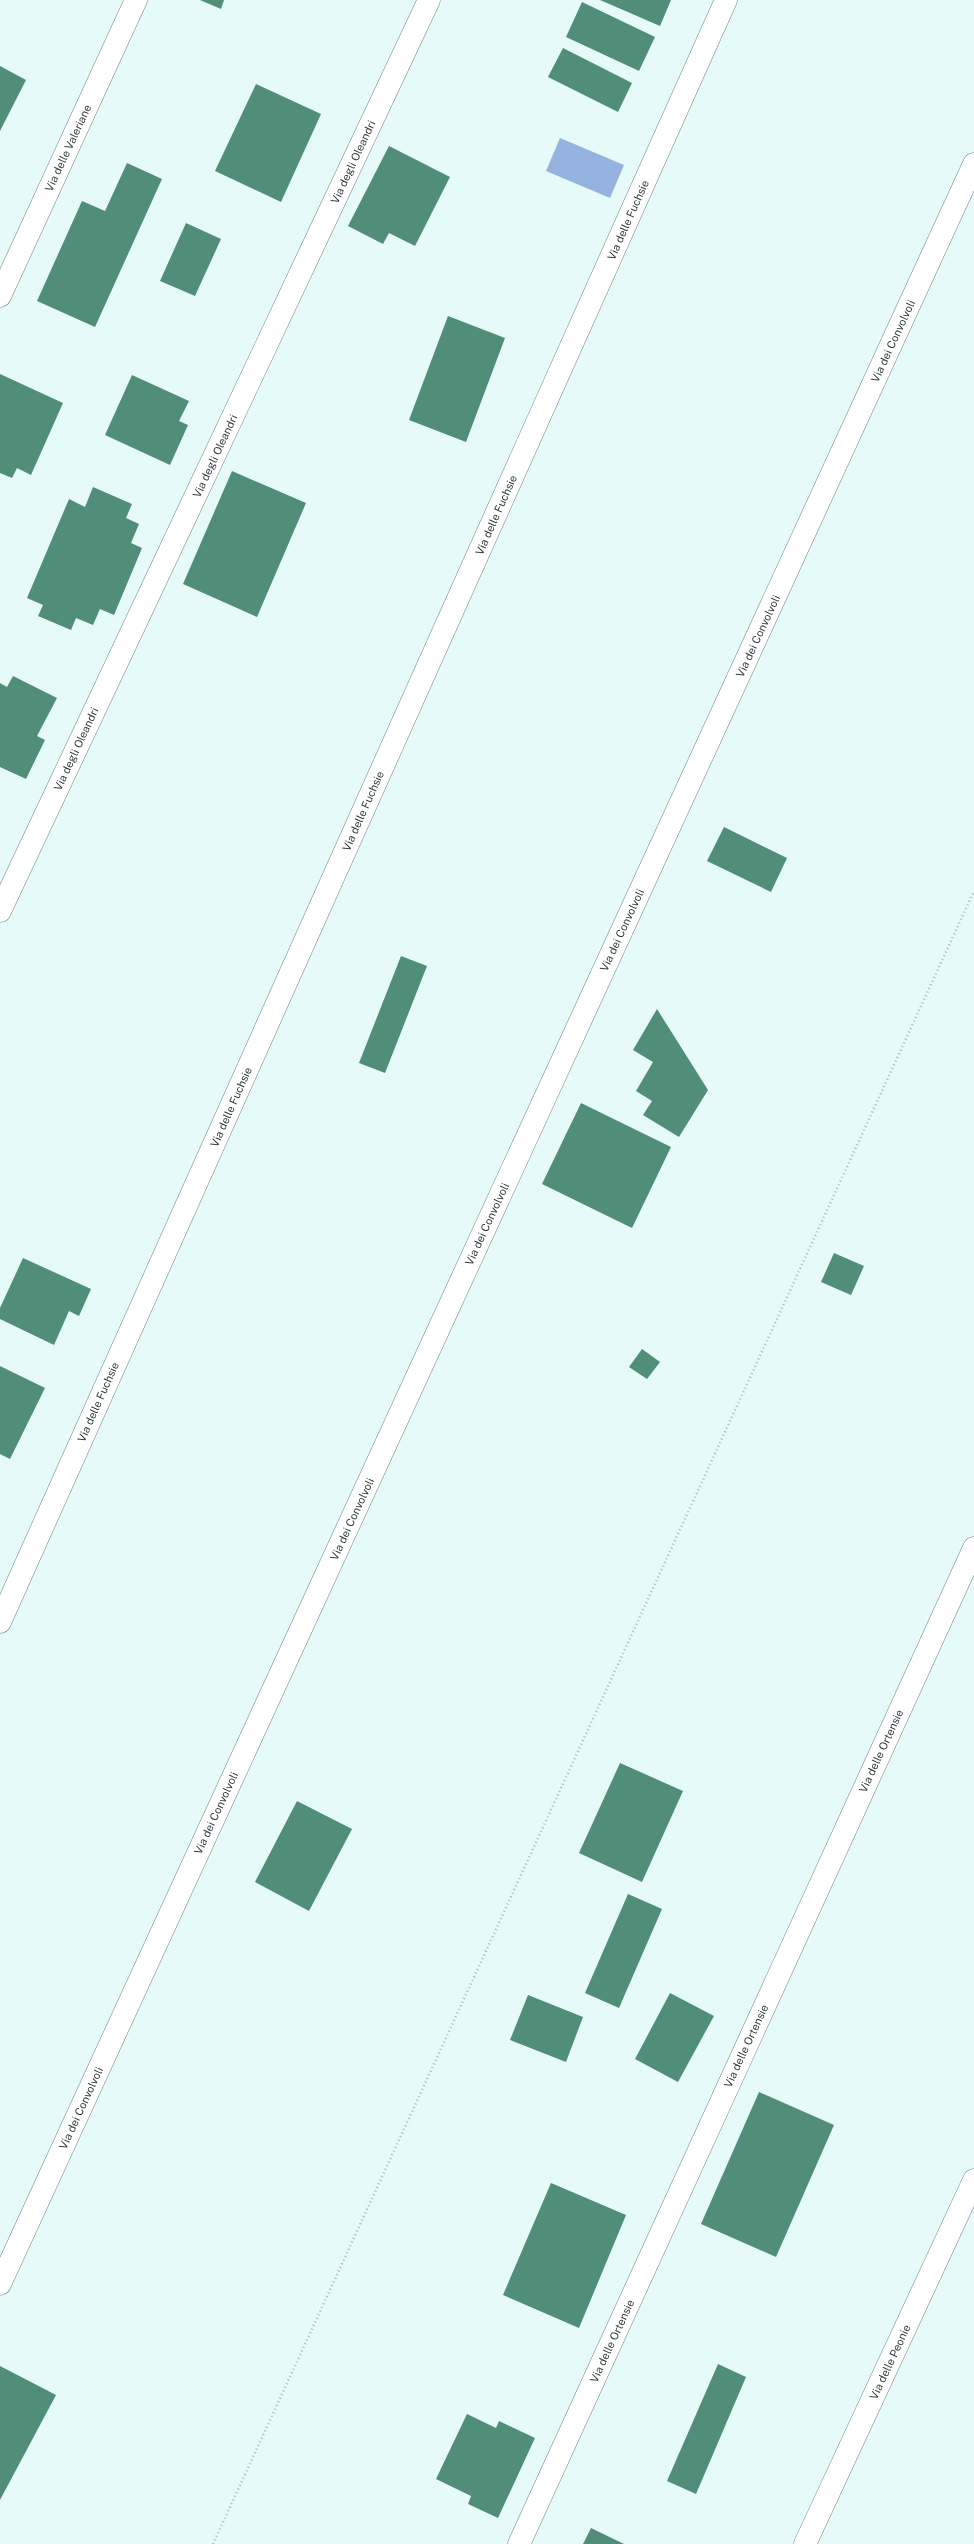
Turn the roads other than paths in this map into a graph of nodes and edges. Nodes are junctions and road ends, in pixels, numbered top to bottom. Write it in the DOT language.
graph roads {
  1 [pos="136,0"];
  2 [pos="429,0"];
  3 [pos="726,0"];
  4 [pos="974,164"];
  5 [pos="0,296"];
  6 [pos="0,911"];
  7 [pos="974,1548"];
  8 [pos="0,1622"];
  9 [pos="974,2180"];
  10 [pos="0,2284"];
  11 [pos="519,2544"];
  12 [pos="805,2544"];
  1 -- 5 [label="street, Via delle Valeriane"];
  2 -- 6 [label="street, Via degli Oleandri"];
  3 -- 8 [label="street, Via delle Fuchsie"];
  4 -- 10 [label="street, Via dei Convolvoli"];
  7 -- 11 [label="street, Via delle Ortensie"];
  9 -- 12 [label="street, Via delle Peonie"];
}
